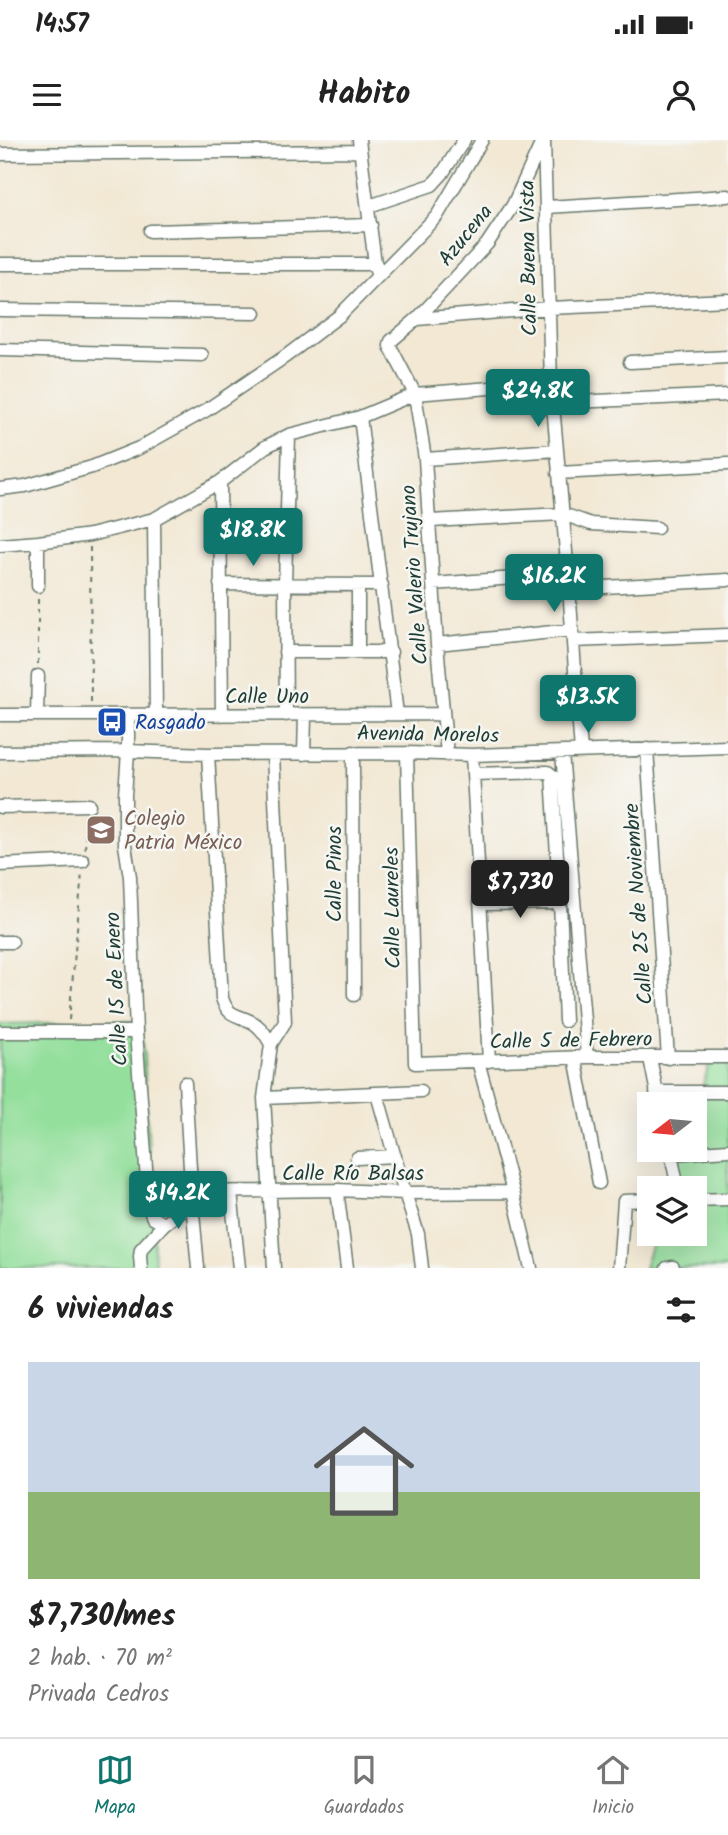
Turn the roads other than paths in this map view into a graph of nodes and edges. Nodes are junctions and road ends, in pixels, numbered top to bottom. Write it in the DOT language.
graph roads {
  1 [pos="464,140"];
  2 [pos="482,140"];
  3 [pos="544,140"];
  4 [pos="359,146"];
  5 [pos="0,154"];
  6 [pos="728,196"];
  7 [pos="369,206"];
  8 [pos="547,207"];
  9 [pos="371,225"];
  10 [pos="150,231"];
  11 [pos="0,264"];
  12 [pos="376,270"];
  13 [pos="728,300"];
  14 [pos="549,308"];
  15 [pos="0,310"];
  16 [pos="255,313"];
  17 [pos="417,319"];
  18 [pos="395,337"];
  19 [pos="0,350"];
  20 [pos="202,355"];
  21 [pos="728,357"];
  22 [pos="630,362"];
  23 [pos="551,383"];
  24 [pos="415,394"];
  25 [pos="728,395"];
  26 [pos="552,403"];
  27 [pos="360,417"];
  28 [pos="289,435"];
  29 [pos="556,450"];
  30 [pos="425,459"];
  31 [pos="728,464"];
  32 [pos="558,473"];
  33 [pos="220,482"];
  34 [pos="0,489"];
  35 [pos="563,513"];
  36 [pos="154,519"];
  37 [pos="430,521"];
  38 [pos="657,528"];
  39 [pos="38,542"];
  40 [pos="0,545"];
  41 [pos="568,574"];
  42 [pos="728,580"];
  43 [pos="220,584"];
  44 [pos="358,584"];
  45 [pos="433,584"];
  46 [pos="285,585"];
  47 [pos="382,585"];
  48 [pos="38,586"];
  49 [pos="569,589"];
  50 [pos="572,635"];
  51 [pos="728,635"];
  52 [pos="438,644"];
  53 [pos="358,651"];
  54 [pos="285,652"];
  55 [pos="391,652"];
  56 [pos="38,676"];
  57 [pos="37,714"];
  58 [pos="397,714"];
  59 [pos="443,714"];
  60 [pos="0,715"];
  61 [pos="128,715"];
  62 [pos="156,715"];
  63 [pos="222,715"];
  64 [pos="286,715"];
  65 [pos="305,716"];
  66 [pos="728,747"];
  67 [pos="647,748"];
  68 [pos="128,751"];
  69 [pos="0,752"];
  70 [pos="353,752"];
  71 [pos="581,752"];
  72 [pos="407,753"];
  73 [pos="562,753"];
  74 [pos="208,754"];
  75 [pos="273,754"];
  76 [pos="304,754"];
  77 [pos="447,755"];
  78 [pos="472,755"];
  79 [pos="473,774"];
  80 [pos="89,805"];
  81 [pos="0,807"];
  82 [pos="83,862"];
  83 [pos="0,865"];
  84 [pos="560,903"];
  85 [pos="481,904"];
  86 [pos="354,995"];
  87 [pos="565,1021"];
  88 [pos="0,1032"];
  89 [pos="136,1032"];
  90 [pos="271,1044"];
  91 [pos="581,1057"];
  92 [pos="728,1057"];
  93 [pos="650,1058"];
  94 [pos="668,1058"];
  95 [pos="484,1061"];
  96 [pos="415,1063"];
  97 [pos="185,1083"];
  98 [pos="421,1091"];
  99 [pos="657,1092"];
  100 [pos="728,1092"];
  101 [pos="377,1094"];
  102 [pos="707,1094"];
  103 [pos="264,1098"];
  104 [pos="728,1150"];
  105 [pos="707,1151"];
  106 [pos="395,1156"];
  107 [pos="357,1158"];
  108 [pos="599,1183"];
  109 [pos="337,1191"];
  110 [pos="231,1192"];
  111 [pos="270,1192"];
  112 [pos="513,1192"];
  113 [pos="405,1193"];
  114 [pos="192,1197"];
  115 [pos="728,1199"];
  116 [pos="637,1200"];
  117 [pos="707,1200"];
  118 [pos="161,1223"];
  119 [pos="141,1268"];
  120 [pos="198,1268"];
  121 [pos="239,1268"];
  122 [pos="274,1268"];
  123 [pos="347,1268"];
  124 [pos="422,1268"];
  125 [pos="531,1268"];
  126 [pos="619,1268"];
  1 -- 7 [label="street"];
  2 -- 12 [label="street"];
  3 -- 8 [label="street, Calle Buena Vista"];
  3 -- 17 [label="street, Azucena"];
  4 -- 5 [label="street"];
  4 -- 7 [label="street"];
  6 -- 8 [label="street"];
  7 -- 9 [label="street"];
  8 -- 14 [label="street, Calle Buena Vista"];
  9 -- 10 [label="street"];
  9 -- 12 [label="street"];
  11 -- 12 [label="street"];
  12 -- 34 [label="street"];
  13 -- 14 [label="street"];
  14 -- 17 [label="street"];
  14 -- 23 [label="street, Calle Buena Vista"];
  15 -- 16 [label="street"];
  17 -- 18 [label="street, Azucena"];
  18 -- 24 [label="street, Calle Valerio Trujano"];
  19 -- 20 [label="street"];
  21 -- 22 [label="street"];
  23 -- 24 [label="street"];
  23 -- 26 [label="street, Calle Buena Vista"];
  24 -- 27 [label="street"];
  24 -- 30 [label="street, Calle Valerio Trujano"];
  25 -- 26 [label="street"];
  26 -- 29 [label="street, Calle Buena Vista"];
  27 -- 28 [label="street"];
  27 -- 47 [label="street"];
  28 -- 33 [label="street"];
  28 -- 46 [label="street"];
  29 -- 30 [label="street"];
  29 -- 32 [label="street, Calle Buena Vista"];
  30 -- 37 [label="street, Calle Valerio Trujano"];
  31 -- 32 [label="street"];
  32 -- 35 [label="street, Calle Buena Vista"];
  33 -- 36 [label="street"];
  33 -- 43 [label="street"];
  35 -- 37 [label="street"];
  35 -- 38 [label="street"];
  35 -- 41 [label="street, Calle Buena Vista"];
  36 -- 39 [label="street"];
  36 -- 62 [label="street"];
  37 -- 45 [label="street, Calle Valerio Trujano"];
  39 -- 40 [label="street"];
  39 -- 48 [label="street"];
  41 -- 45 [label="street"];
  41 -- 49 [label="street, Calle Buena Vista"];
  42 -- 49 [label="street"];
  43 -- 46 [label="street"];
  43 -- 63 [label="street"];
  44 -- 46 [label="street"];
  44 -- 47 [label="street"];
  44 -- 53 [label="street"];
  45 -- 52 [label="street, Calle Valerio Trujano"];
  46 -- 54 [label="street"];
  47 -- 55 [label="street"];
  49 -- 50 [label="street, Calle Buena Vista"];
  50 -- 51 [label="street"];
  50 -- 52 [label="street"];
  50 -- 71 [label="street, Calle Buena Vista"];
  52 -- 59 [label="street, Calle Valerio Trujano"];
  53 -- 54 [label="street"];
  53 -- 55 [label="street"];
  54 -- 64 [label="street"];
  55 -- 58 [label="street"];
  56 -- 57 [label="street"];
  57 -- 60 [label="street, Calle Uno"];
  57 -- 61 [label="street, Calle Uno"];
  58 -- 59 [label="street, Calle Uno"];
  58 -- 65 [label="street, Calle Uno"];
  59 -- 77 [label="street, Calle Valerio Trujano"];
  61 -- 62 [label="street, Calle Uno"];
  61 -- 68 [label="street, Calle 15 de Enero"];
  62 -- 63 [label="street, Calle Uno"];
  63 -- 64 [label="street, Calle Uno"];
  64 -- 65 [label="street, Calle Uno"];
  65 -- 76 [label="street"];
  66 -- 67 [label="street, Avenida Morelos"];
  67 -- 71 [label="street, Avenida Morelos"];
  67 -- 94 [label="street, Calle 25 de Noviembre"];
  68 -- 69 [label="street, Avenida Morelos"];
  68 -- 74 [label="street, Avenida Morelos"];
  68 -- 89 [label="street, Calle 15 de Enero"];
  70 -- 72 [label="street, Avenida Morelos"];
  70 -- 76 [label="street, Avenida Morelos"];
  70 -- 86 [label="street, Calle Pinos"];
  71 -- 73 [label="street, Avenida Morelos"];
  72 -- 77 [label="street, Avenida Morelos"];
  72 -- 96 [label="street, Calle Laureles"];
  73 -- 78 [label="street, Avenida Morelos"];
  73 -- 91 [label="street"];
  74 -- 75 [label="street, Avenida Morelos"];
  74 -- 90 [label="street"];
  75 -- 76 [label="street, Avenida Morelos"];
  75 -- 90 [label="street"];
  77 -- 78 [label="street, Avenida Morelos"];
  78 -- 79 [label="street"];
  79 -- 84 [label="street"];
  79 -- 85 [label="street"];
  80 -- 81 [label="street"];
  82 -- 83 [label="street"];
  84 -- 85 [label="street"];
  84 -- 87 [label="street"];
  85 -- 95 [label="street"];
  88 -- 89 [label="street"];
  89 -- 118 [label="street, Calle 15 de Enero"];
  90 -- 103 [label="street"];
  91 -- 93 [label="street, Calle 5 de Febrero"];
  91 -- 95 [label="street, Calle 5 de Febrero"];
  91 -- 108 [label="street"];
  92 -- 94 [label="street, Calle 5 de Febrero"];
  93 -- 94 [label="street, Calle 5 de Febrero"];
  93 -- 99 [label="street"];
  95 -- 96 [label="street, Calle 5 de Febrero"];
  95 -- 112 [label="street"];
  97 -- 114 [label="street"];
  98 -- 101 [label="street"];
  100 -- 102 [label="street"];
  101 -- 103 [label="street"];
  101 -- 106 [label="street"];
  103 -- 111 [label="street"];
  104 -- 105 [label="street"];
  106 -- 107 [label="street"];
  106 -- 113 [label="street"];
  109 -- 111 [label="street, Calle Río Balsas"];
  109 -- 113 [label="street, Calle Río Balsas"];
  109 -- 123 [label="street"];
  110 -- 111 [label="street, Calle Río Balsas"];
  110 -- 114 [label="street, Calle Río Balsas"];
  110 -- 121 [label="street"];
  111 -- 122 [label="street"];
  112 -- 113 [label="street, Calle Río Balsas"];
  112 -- 125 [label="street"];
  113 -- 124 [label="street"];
  114 -- 118 [label="street"];
  114 -- 120 [label="street"];
  115 -- 117 [label="street"];
  116 -- 126 [label="street"];
  118 -- 119 [label="street"];
}
